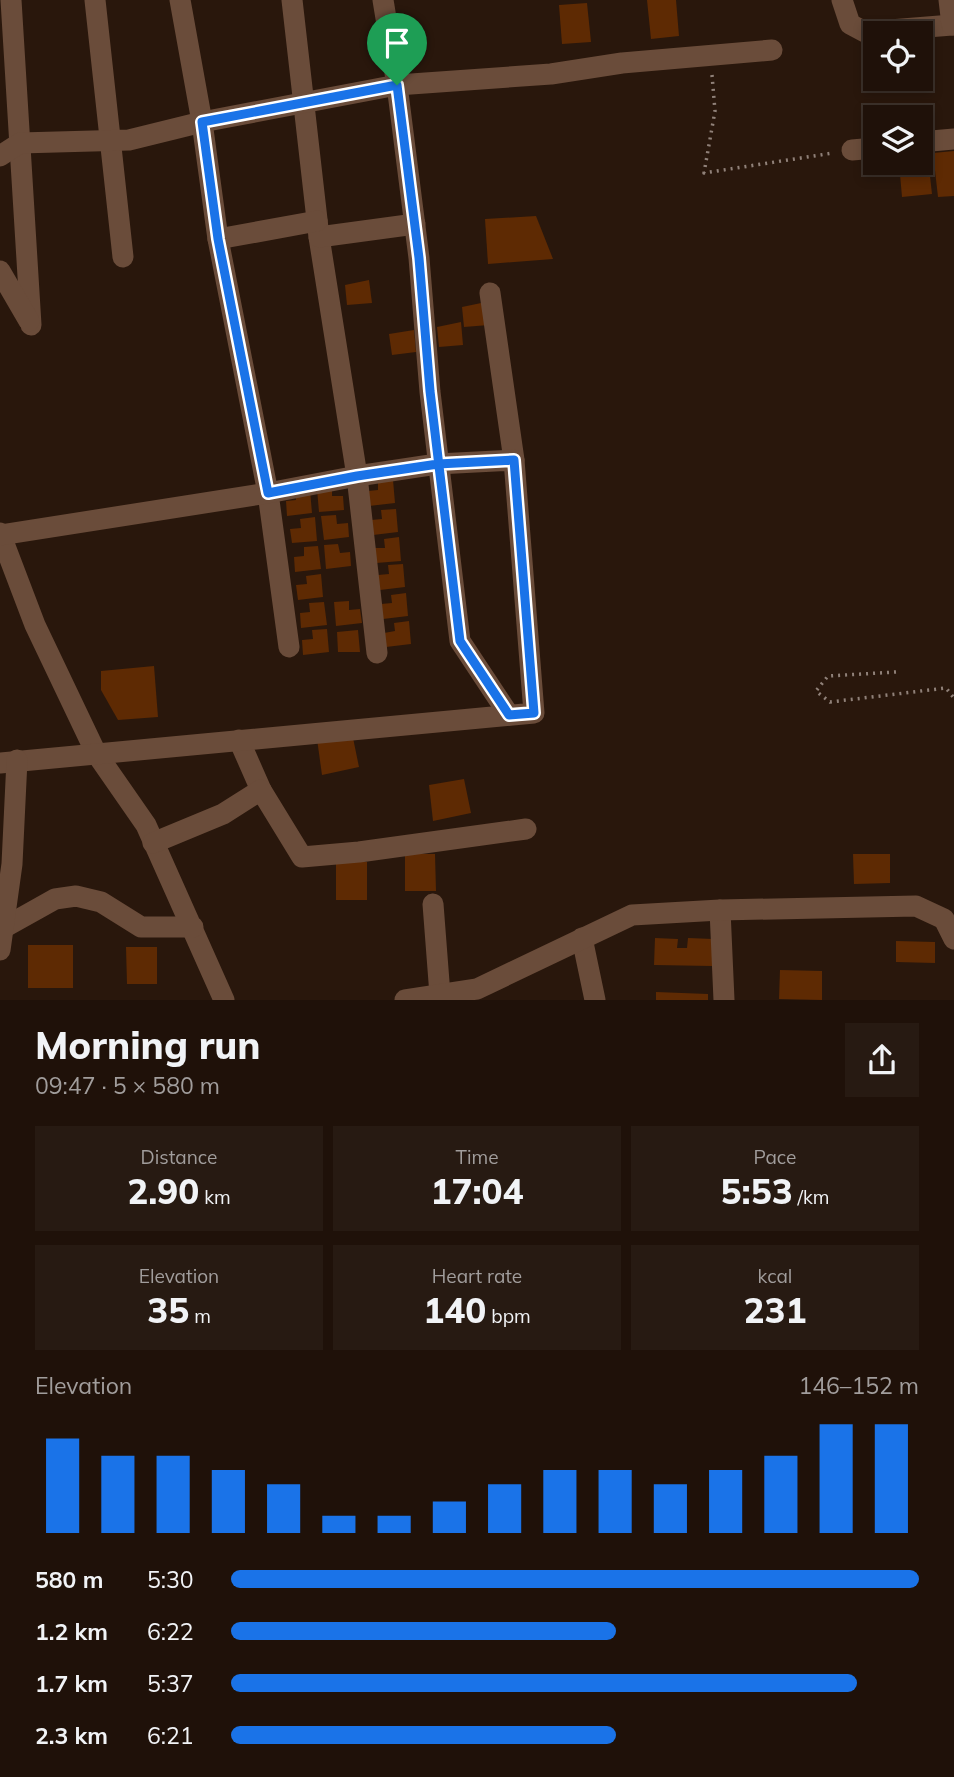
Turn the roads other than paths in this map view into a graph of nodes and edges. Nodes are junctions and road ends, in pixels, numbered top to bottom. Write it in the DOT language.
graph roads {
  1 [pos="11,0"];
  2 [pos="95,0"];
  3 [pos="180,0"];
  4 [pos="292,0"];
  5 [pos="383,0"];
  6 [pos="842,0"];
  7 [pos="949,0"];
  8 [pos="953,25"];
  9 [pos="772,50"];
  10 [pos="397,85"];
  11 [pos="305,103"];
  12 [pos="202,122"];
  13 [pos="954,139"];
  14 [pos="110,140"];
  15 [pos="933,141"];
  16 [pos="20,143"];
  17 [pos="863,149"];
  18 [pos="852,150"];
  19 [pos="0,156"];
  20 [pos="415,224"];
  21 [pos="318,229"];
  22 [pos="218,239"];
  23 [pos="123,257"];
  24 [pos="0,271"];
  25 [pos="490,293"];
  26 [pos="514,460"];
  27 [pos="438,464"];
  28 [pos="357,476"];
  29 [pos="268,493"];
  30 [pos="1,534"];
  31 [pos="289,647"];
  32 [pos="376,653"];
  33 [pos="509,715"];
  34 [pos="239,740"];
  35 [pos="96,753"];
  36 [pos="8,762"];
  37 [pos="261,790"];
  38 [pos="526,829"];
  39 [pos="153,843"];
  40 [pos="433,904"];
  41 [pos="720,910"];
  42 [pos="193,927"];
  43 [pos="3,928"];
  44 [pos="582,938"];
  45 [pos="954,939"];
  46 [pos="0,950"];
  47 [pos="440,995"];
  48 [pos="224,1000"];
  49 [pos="405,1000"];
  50 [pos="595,1000"];
  51 [pos="724,1000"];
  1 -- 16 [label="street"];
  2 -- 14 [label="street"];
  3 -- 12 [label="street"];
  4 -- 11 [label="street"];
  5 -- 10 [label="street"];
  6 -- 8 [label="street"];
  7 -- 8 [label="street"];
  9 -- 10 [label="street"];
  10 -- 11 [label="street"];
  10 -- 20 [label="street"];
  11 -- 12 [label="street"];
  11 -- 21 [label="street"];
  12 -- 14 [label="street"];
  12 -- 22 [label="street"];
  13 -- 15 [label="street"];
  14 -- 16 [label="street"];
  14 -- 23 [label="street"];
  16 -- 19 [label="street"];
  16 -- 24 [label="street"];
  17 -- 18 [label="street"];
  20 -- 21 [label="street"];
  20 -- 27 [label="street"];
  21 -- 22 [label="street"];
  21 -- 28 [label="street"];
  22 -- 29 [label="street"];
  25 -- 26 [label="street"];
  26 -- 27 [label="street"];
  26 -- 33 [label="street"];
  27 -- 28 [label="street"];
  27 -- 33 [label="street"];
  28 -- 29 [label="street"];
  28 -- 32 [label="street"];
  29 -- 30 [label="street"];
  29 -- 31 [label="street"];
  30 -- 35 [label="street"];
  33 -- 34 [label="street"];
  34 -- 35 [label="street"];
  34 -- 37 [label="street"];
  35 -- 36 [label="street"];
  35 -- 39 [label="street"];
  36 -- 43 [label="street"];
  37 -- 38 [label="street"];
  37 -- 39 [label="street"];
  39 -- 42 [label="street"];
  40 -- 47 [label="street"];
  41 -- 44 [label="street"];
  41 -- 45 [label="street"];
  41 -- 51 [label="street"];
  42 -- 43 [label="street"];
  42 -- 48 [label="street"];
  43 -- 46 [label="street"];
  44 -- 47 [label="street"];
  44 -- 50 [label="street"];
  47 -- 49 [label="street"];
}
